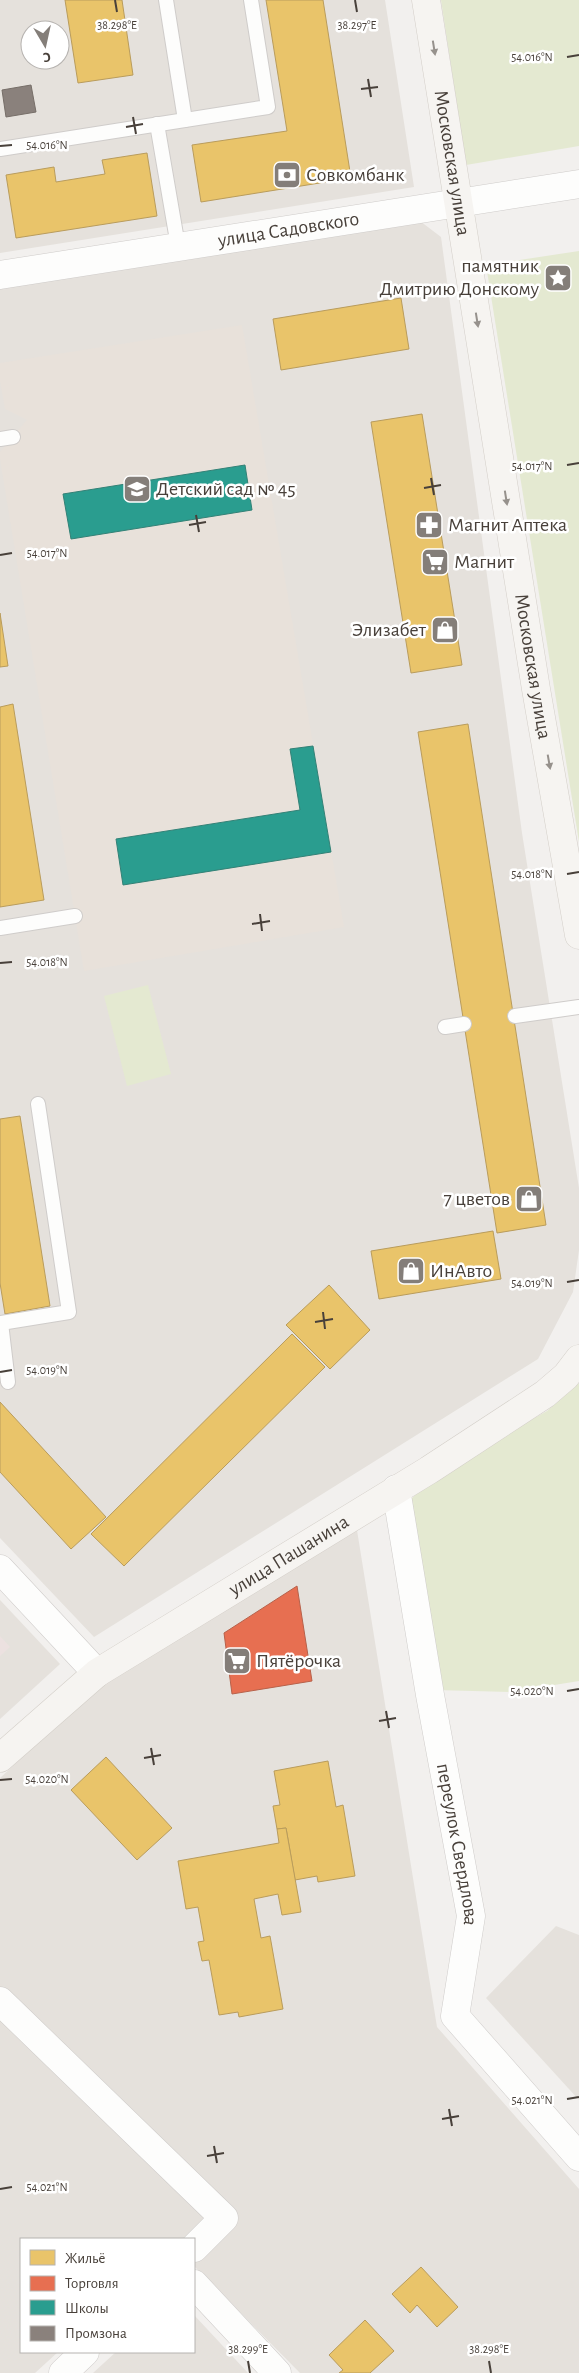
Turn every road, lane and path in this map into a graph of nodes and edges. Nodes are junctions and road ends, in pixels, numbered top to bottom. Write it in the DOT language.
graph roads {
  1 [pos="166,0"];
  2 [pos="251,0"];
  3 [pos="426,0"];
  4 [pos="185,120"];
  5 [pos="157,124"];
  6 [pos="0,149"];
  7 [pos="579,184"];
  8 [pos="458,203"];
  9 [pos="178,246"];
  10 [pos="0,275"];
  11 [pos="565,858"];
  12 [pos="579,885"];
  13 [pos="75,916"];
  14 [pos="0,928"];
  15 [pos="579,935"];
  16 [pos="579,1007"];
  17 [pos="514,1016"];
  18 [pos="464,1024"];
  19 [pos="445,1027"];
  20 [pos="38,1104"];
  21 [pos="579,1359"];
  22 [pos="8,1382"];
  23 [pos="396,1489"];
  24 [pos="0,1569"];
  25 [pos="97,1673"];
  26 [pos="0,1758"];
  27 [pos="0,2001"];
  28 [pos="579,2157"];
  29 [pos="195,2247"];
  30 [pos="195,2285"];
  31 [pos="84,2353"];
  32 [pos="63,2373"];
  33 [pos="277,2373"];
  1 -- 4 [label="lane"];
  2 -- 4 [label="lane"];
  3 -- 8 [label="main road, Московская улица, one-way"];
  4 -- 5 [label="lane"];
  5 -- 6 [label="lane"];
  5 -- 9 [label="lane"];
  7 -- 8 [label="street, улица Садовского"];
  8 -- 9 [label="street, улица Садовского"];
  8 -- 11 [label="main road, Московская улица, one-way"];
  9 -- 10 [label="street, улица Садовского"];
  11 -- 12 [label="main road"];
  11 -- 15 [label="main road"];
  13 -- 14 [label="lane"];
  16 -- 17 [label="lane"];
  18 -- 19 [label="lane"];
  20 -- 22 [label="lane"];
  21 -- 23 [label="main road, улица Пашанина"];
  23 -- 25 [label="main road, улица Пашанина"];
  23 -- 28 [label="street, переулок Свердлова"];
  24 -- 25 [label="street"];
  25 -- 26 [label="main road, улица Пашанина"];
  27 -- 29 [label="street"];
  30 -- 33 [label="street"];
  31 -- 32 [label="street"];
}
